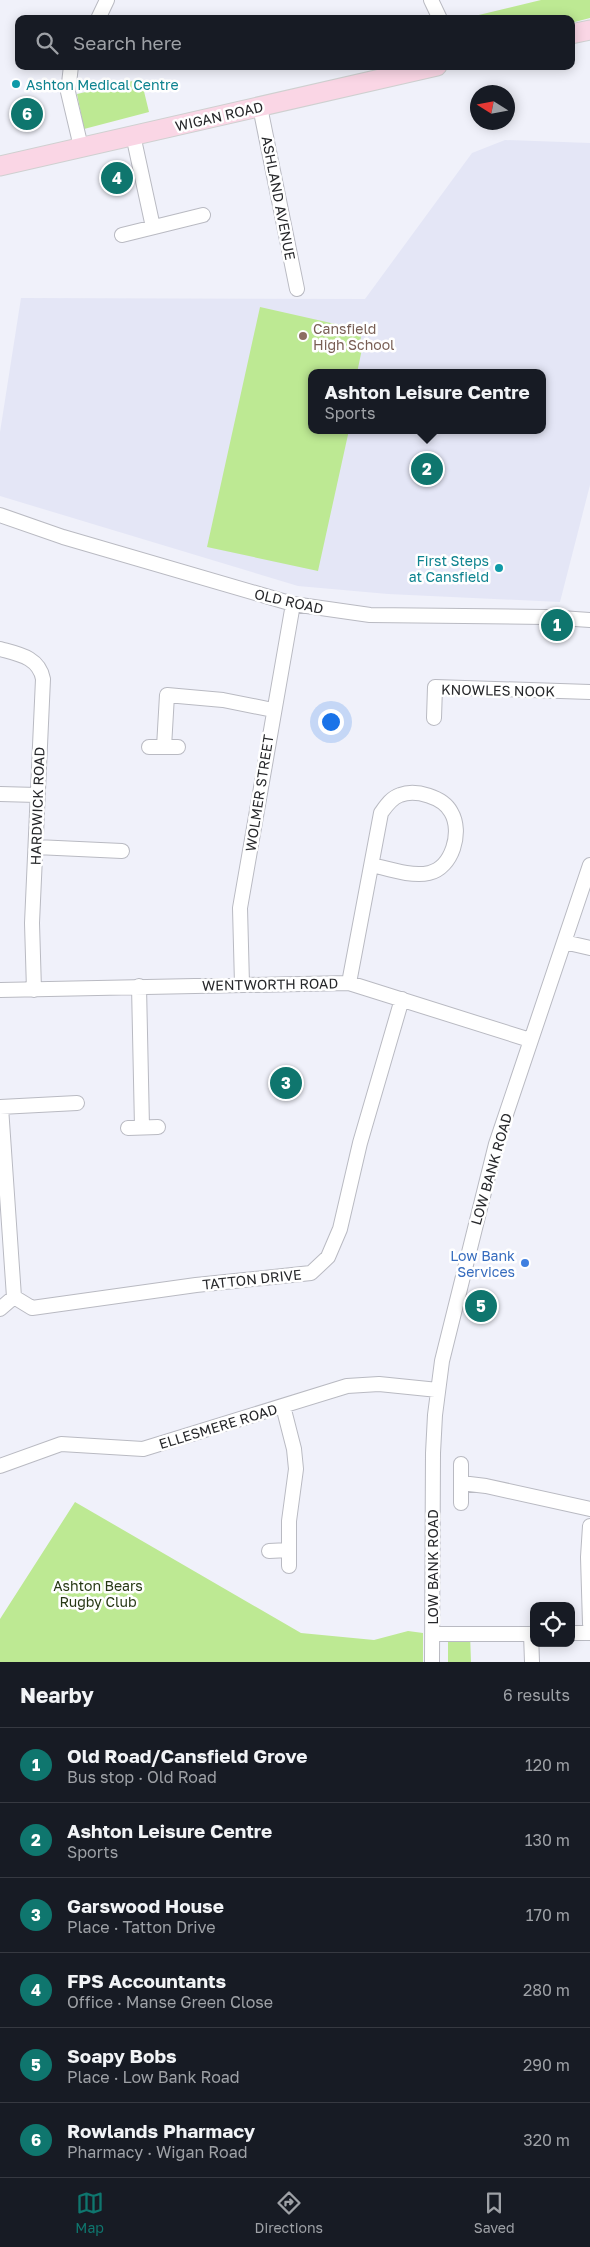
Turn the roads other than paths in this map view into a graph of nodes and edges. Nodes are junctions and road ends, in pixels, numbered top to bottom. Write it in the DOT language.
graph roads {
  1 [pos="107,0"];
  2 [pos="431,0"];
  3 [pos="100,15"];
  4 [pos="438,15"];
  5 [pos="590,30"];
  6 [pos="575,33"];
  7 [pos="71,70"];
  8 [pos="420,70"];
  9 [pos="260,107"];
  10 [pos="133,135"];
  11 [pos="81,147"];
  12 [pos="0,166"];
  13 [pos="203,215"];
  14 [pos="153,227"];
  15 [pos="122,235"];
  16 [pos="297,289"];
  17 [pos="0,515"];
  18 [pos="292,604"];
  19 [pos="590,620"];
  20 [pos="0,649"];
  21 [pos="590,692"];
  22 [pos="273,710"];
  23 [pos="434,718"];
  24 [pos="149,747"];
  25 [pos="0,794"];
  26 [pos="37,795"];
  27 [pos="36,847"];
  28 [pos="122,851"];
  29 [pos="372,865"];
  30 [pos="590,865"];
  31 [pos="564,942"];
  32 [pos="590,948"];
  33 [pos="349,983"];
  34 [pos="242,984"];
  35 [pos="139,986"];
  36 [pos="0,990"];
  37 [pos="34,990"];
  38 [pos="402,999"];
  39 [pos="530,1040"];
  40 [pos="77,1103"];
  41 [pos="1,1107"];
  42 [pos="158,1127"];
  43 [pos="14,1297"];
  44 [pos="0,1309"];
  45 [pos="438,1390"];
  46 [pos="283,1406"];
  47 [pos="461,1464"];
  48 [pos="0,1466"];
  49 [pos="461,1483"];
  50 [pos="461,1503"];
  51 [pos="590,1509"];
  52 [pos="590,1526"];
  53 [pos="289,1550"];
  54 [pos="269,1551"];
  55 [pos="289,1566"];
  56 [pos="590,1624"];
  57 [pos="590,1633"];
  58 [pos="432,1634"];
  59 [pos="530,1634"];
  60 [pos="575,1634"];
  61 [pos="532,1647"];
  62 [pos="432,1662"];
  63 [pos="532,1662"];
  1 -- 3 [label="street"];
  2 -- 4 [label="street"];
  5 -- 6 [label="main road"];
  7 -- 11 [label="street"];
  8 -- 9 [label="main road, WIGAN ROAD"];
  9 -- 10 [label="main road, WIGAN ROAD"];
  9 -- 16 [label="street, ASHLAND AVENUE"];
  10 -- 11 [label="main road, WIGAN ROAD"];
  10 -- 14 [label="street"];
  11 -- 12 [label="main road, WIGAN ROAD"];
  13 -- 14 [label="street"];
  14 -- 15 [label="street"];
  17 -- 18 [label="street, OLD ROAD"];
  18 -- 19 [label="street, OLD ROAD"];
  18 -- 22 [label="street, WOLMER STREET"];
  20 -- 26 [label="street, HARDWICK ROAD"];
  21 -- 23 [label="street, KNOWLES NOOK"];
  22 -- 24 [label="street"];
  22 -- 34 [label="street, WOLMER STREET"];
  25 -- 26 [label="street"];
  26 -- 27 [label="street, HARDWICK ROAD"];
  27 -- 28 [label="street"];
  27 -- 37 [label="street, HARDWICK ROAD"];
  29 -- 29 [label="street"];
  29 -- 33 [label="street"];
  30 -- 31 [label="street, LOW BANK ROAD"];
  31 -- 32 [label="street"];
  31 -- 39 [label="street, LOW BANK ROAD"];
  33 -- 34 [label="street, WENTWORTH ROAD"];
  33 -- 38 [label="street, WENTWORTH ROAD"];
  34 -- 35 [label="street, WENTWORTH ROAD"];
  35 -- 37 [label="street, WENTWORTH ROAD"];
  35 -- 42 [label="street"];
  36 -- 37 [label="street, WENTWORTH ROAD"];
  38 -- 39 [label="street, WENTWORTH ROAD"];
  38 -- 43 [label="street, TATTON DRIVE"];
  39 -- 45 [label="street, LOW BANK ROAD"];
  40 -- 41 [label="street"];
  41 -- 43 [label="street"];
  43 -- 44 [label="street"];
  45 -- 46 [label="street, ELLESMERE ROAD"];
  45 -- 58 [label="street, LOW BANK ROAD"];
  46 -- 48 [label="street, ELLESMERE ROAD"];
  46 -- 53 [label="street"];
  47 -- 49 [label="street"];
  49 -- 50 [label="street"];
  49 -- 51 [label="street"];
  52 -- 56 [label="street"];
  53 -- 54 [label="street"];
  53 -- 55 [label="street"];
  57 -- 60 [label="street"];
  58 -- 59 [label="street"];
  58 -- 62 [label="street, LOW BANK ROAD"];
  61 -- 63 [label="street"];
}
